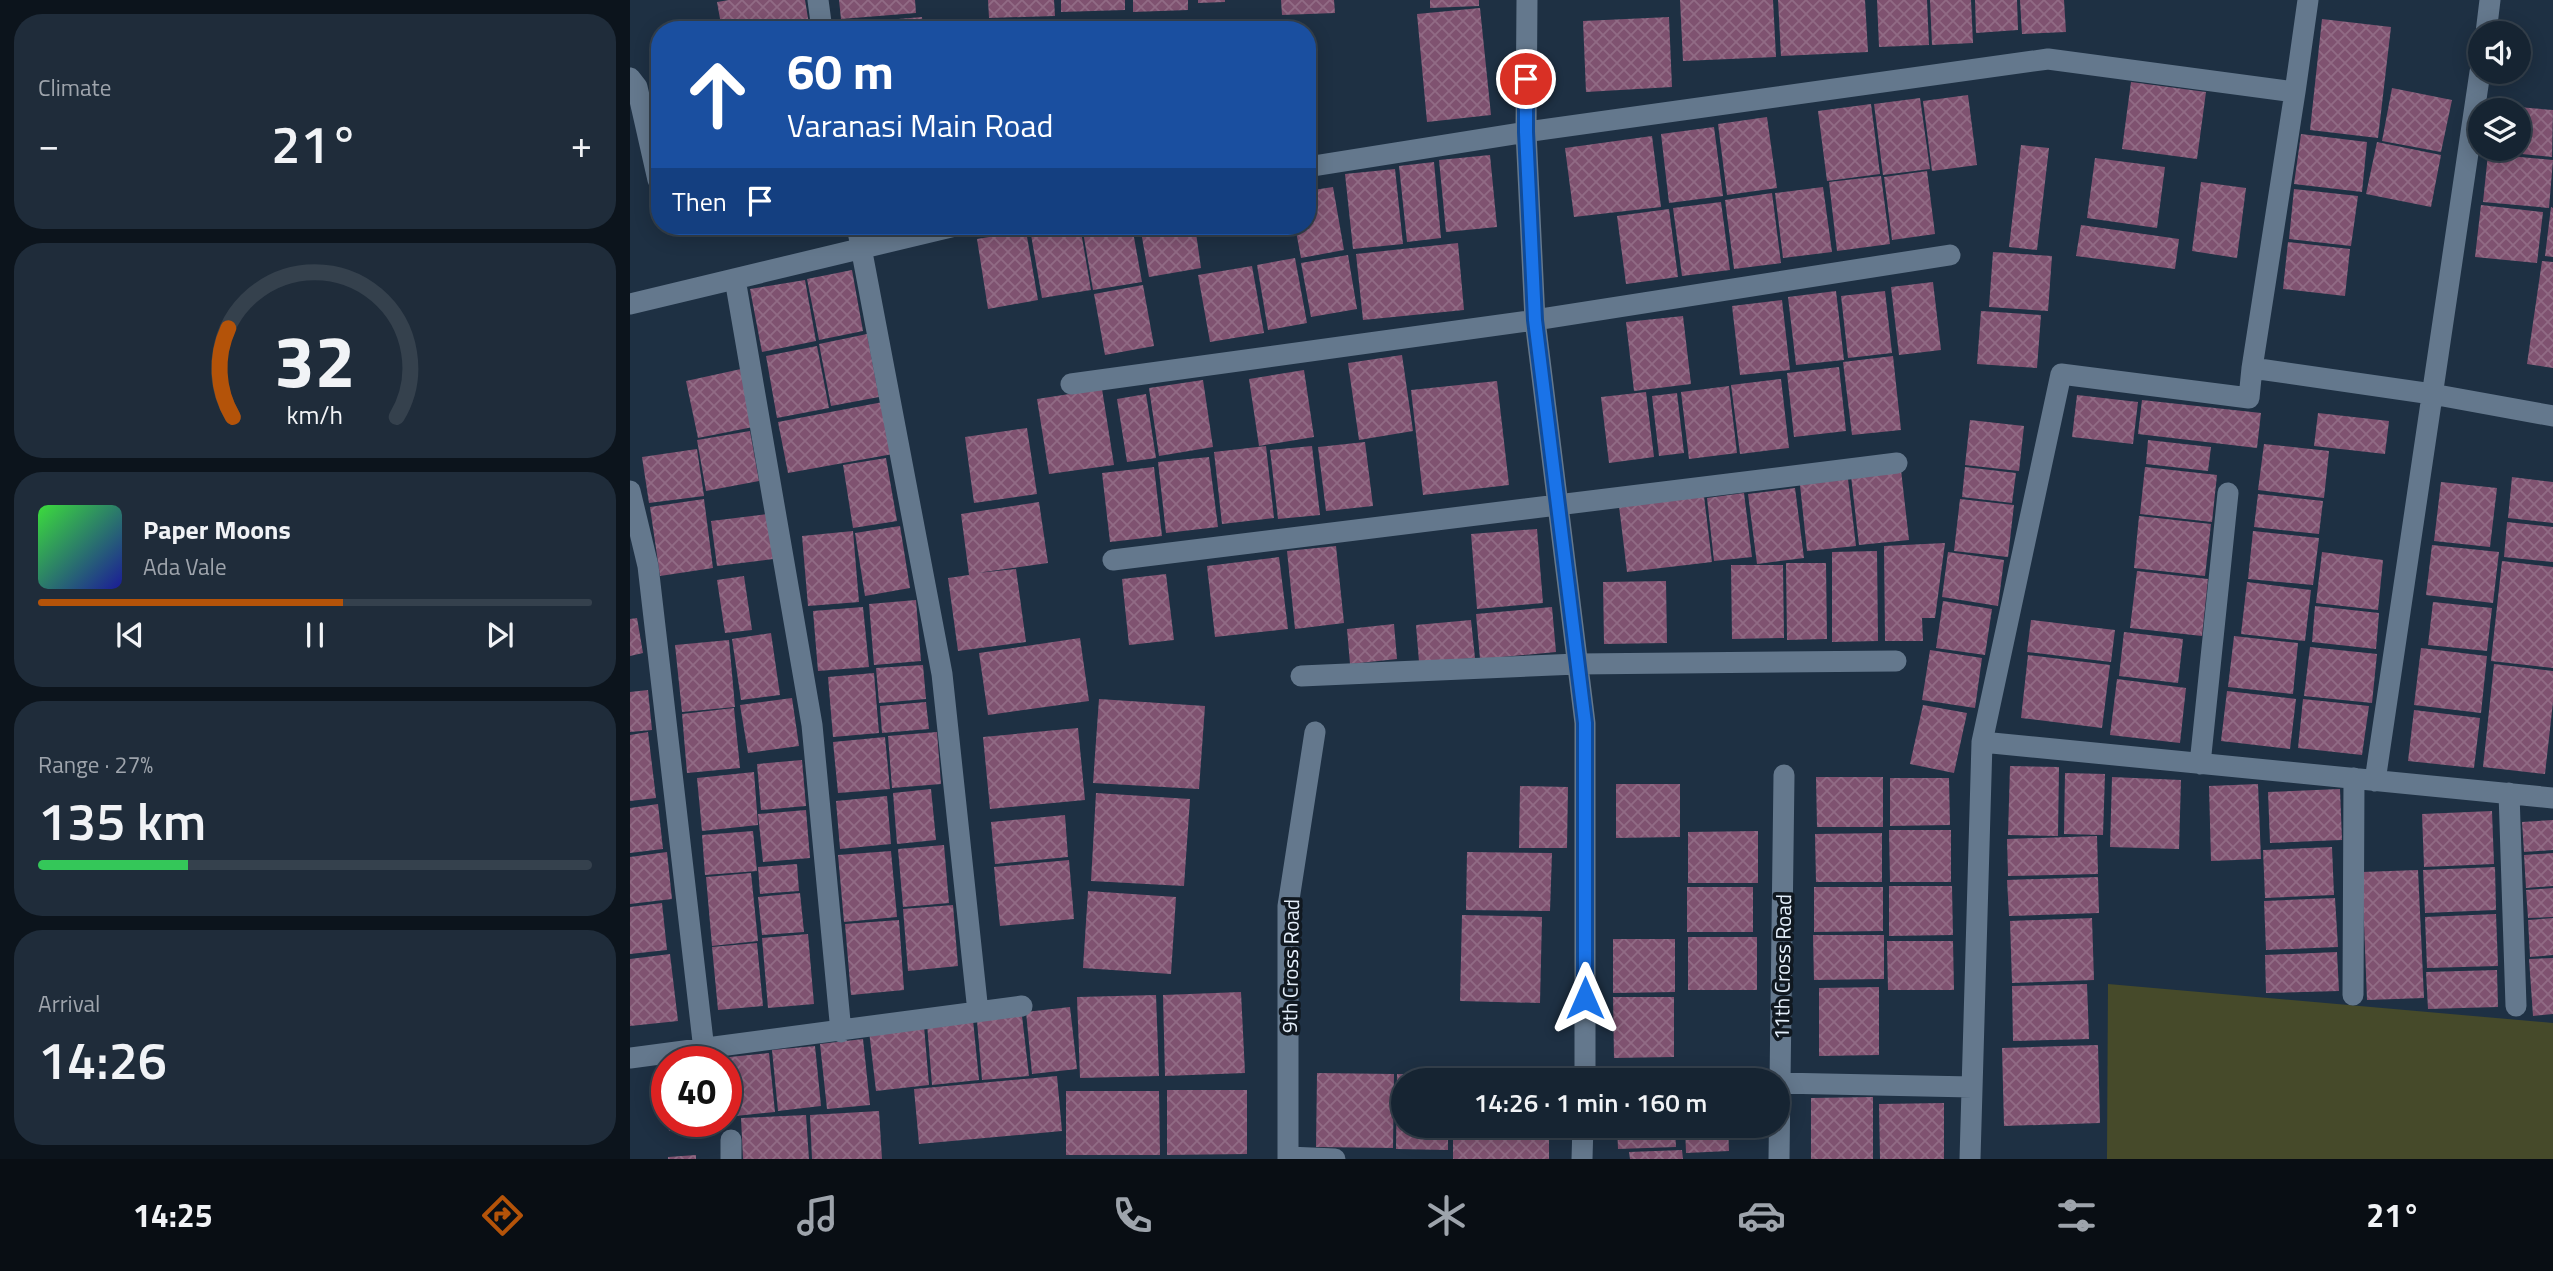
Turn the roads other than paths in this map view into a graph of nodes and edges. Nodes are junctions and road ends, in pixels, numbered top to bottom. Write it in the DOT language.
graph roads {
  1 [pos="818,0"];
  2 [pos="1527,0"];
  3 [pos="2308,0"];
  4 [pos="2490,0"];
  5 [pos="821,21"];
  6 [pos="2487,21"];
  7 [pos="630,78"];
  8 [pos="2478,84"];
  9 [pos="2295,92"];
  10 [pos="1526,132"];
  11 [pos="651,149"];
  12 [pos="1316,166"];
  13 [pos="859,235"];
  14 [pos="918,235"];
  15 [pos="861,249"];
  16 [pos="1950,256"];
  17 [pos="735,279"];
  18 [pos="630,304"];
  19 [pos="1535,320"];
  20 [pos="2252,369"];
  21 [pos="1071,384"];
  22 [pos="2432,394"];
  23 [pos="2553,416"];
  24 [pos="1897,463"];
  25 [pos="630,491"];
  26 [pos="2228,494"];
  27 [pos="1558,505"];
  28 [pos="1113,560"];
  29 [pos="1896,661"];
  30 [pos="1577,664"];
  31 [pos="1301,676"];
  32 [pos="1315,732"];
  33 [pos="1982,743"];
  34 [pos="2200,764"];
  35 [pos="1784,775"];
  36 [pos="2364,780"];
  37 [pos="2509,793"];
  38 [pos="2553,798"];
  39 [pos="2353,995"];
  40 [pos="1023,1006"];
  41 [pos="2515,1006"];
  42 [pos="978,1012"];
  43 [pos="841,1032"];
  44 [pos="704,1046"];
  45 [pos="734,1046"];
  46 [pos="651,1056"];
  47 [pos="630,1058"];
  48 [pos="1585,1068"];
  49 [pos="1779,1068"];
  50 [pos="1790,1083"];
  51 [pos="1972,1087"];
  52 [pos="1583,1138"];
  53 [pos="1779,1138"];
  54 [pos="1288,1158"];
  55 [pos="1335,1159"];
  56 [pos="1582,1159"];
  57 [pos="1779,1159"];
  58 [pos="1970,1159"];
  1 -- 5 [label="street"];
  2 -- 10 [label="street"];
  3 -- 9 [label="street"];
  4 -- 6 [label="street"];
  7 -- 11 [label="street"];
  8 -- 22 [label="street"];
  9 -- 10 [label="street"];
  9 -- 20 [label="street"];
  10 -- 12 [label="street"];
  10 -- 19 [label="street"];
  13 -- 15 [label="street"];
  14 -- 15 [label="street"];
  15 -- 17 [label="street"];
  15 -- 42 [label="street"];
  16 -- 19 [label="street"];
  17 -- 18 [label="street"];
  17 -- 43 [label="street"];
  19 -- 21 [label="street"];
  19 -- 27 [label="street"];
  20 -- 22 [label="street"];
  20 -- 33 [label="street"];
  22 -- 23 [label="street"];
  22 -- 36 [label="street"];
  24 -- 27 [label="street"];
  25 -- 44 [label="street"];
  26 -- 34 [label="street"];
  27 -- 28 [label="street"];
  27 -- 30 [label="street"];
  29 -- 30 [label="street"];
  30 -- 31 [label="street"];
  30 -- 48 [label="street"];
  32 -- 54 [label="street, 9th Cross Road"];
  33 -- 34 [label="street"];
  33 -- 51 [label="street"];
  34 -- 36 [label="street"];
  35 -- 49 [label="street, 11th Cross Road"];
  36 -- 37 [label="street"];
  36 -- 39 [label="street"];
  37 -- 38 [label="street"];
  37 -- 41 [label="street"];
  40 -- 42 [label="street"];
  42 -- 43 [label="street"];
  43 -- 45 [label="street"];
  46 -- 47 [label="street"];
  50 -- 51 [label="street"];
  51 -- 58 [label="street"];
  52 -- 56 [label="street"];
  53 -- 57 [label="street, 11th Cross Road"];
  54 -- 55 [label="street"];
}
